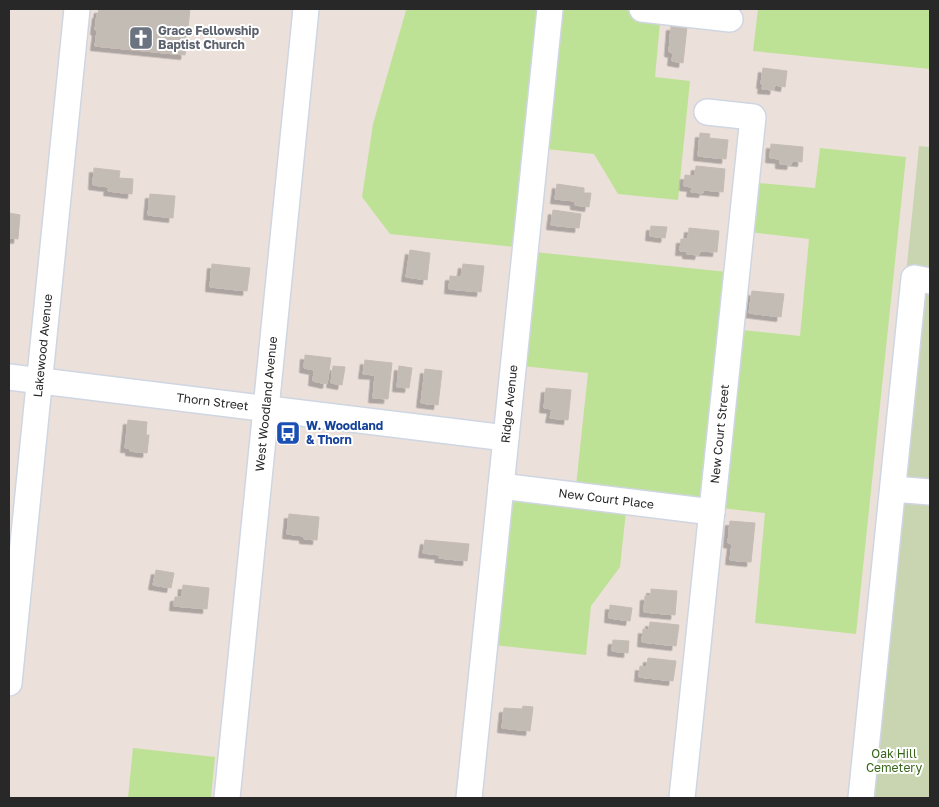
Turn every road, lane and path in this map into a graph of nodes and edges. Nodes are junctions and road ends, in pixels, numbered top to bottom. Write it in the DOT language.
graph roads {
  1 [pos="77,9"];
  2 [pos="306,9"];
  3 [pos="550,9"];
  4 [pos="642,9"];
  5 [pos="730,19"];
  6 [pos="707,112"];
  7 [pos="930,281"];
  8 [pos="9,377"];
  9 [pos="39,381"];
  10 [pos="266,408"];
  11 [pos="506,438"];
  12 [pos="501,486"];
  13 [pos="893,489"];
  14 [pos="930,492"];
  15 [pos="712,512"];
  16 [pos="9,683"];
  17 [pos="227,798"];
  18 [pos="469,798"];
  19 [pos="682,798"];
  20 [pos="861,798"];
  1 -- 9 [label="street, Lakewood Avenue"];
  2 -- 10 [label="street, West Woodland Avenue"];
  3 -- 11 [label="street, Ridge Avenue"];
  4 -- 5 [label="street"];
  6 -- 15 [label="street, New Court Street"];
  7 -- 13 [label="street"];
  8 -- 9 [label="street, Thorn Street"];
  9 -- 10 [label="street, Thorn Street"];
  9 -- 16 [label="street, Lakewood Avenue"];
  10 -- 11 [label="street, Thorn Street"];
  10 -- 17 [label="street, West Woodland Avenue"];
  11 -- 12 [label="street, Ridge Avenue"];
  12 -- 15 [label="street, New Court Place"];
  12 -- 18 [label="street, Ridge Avenue"];
  13 -- 14 [label="street"];
  13 -- 20 [label="street"];
  15 -- 19 [label="street, New Court Street"];
}
